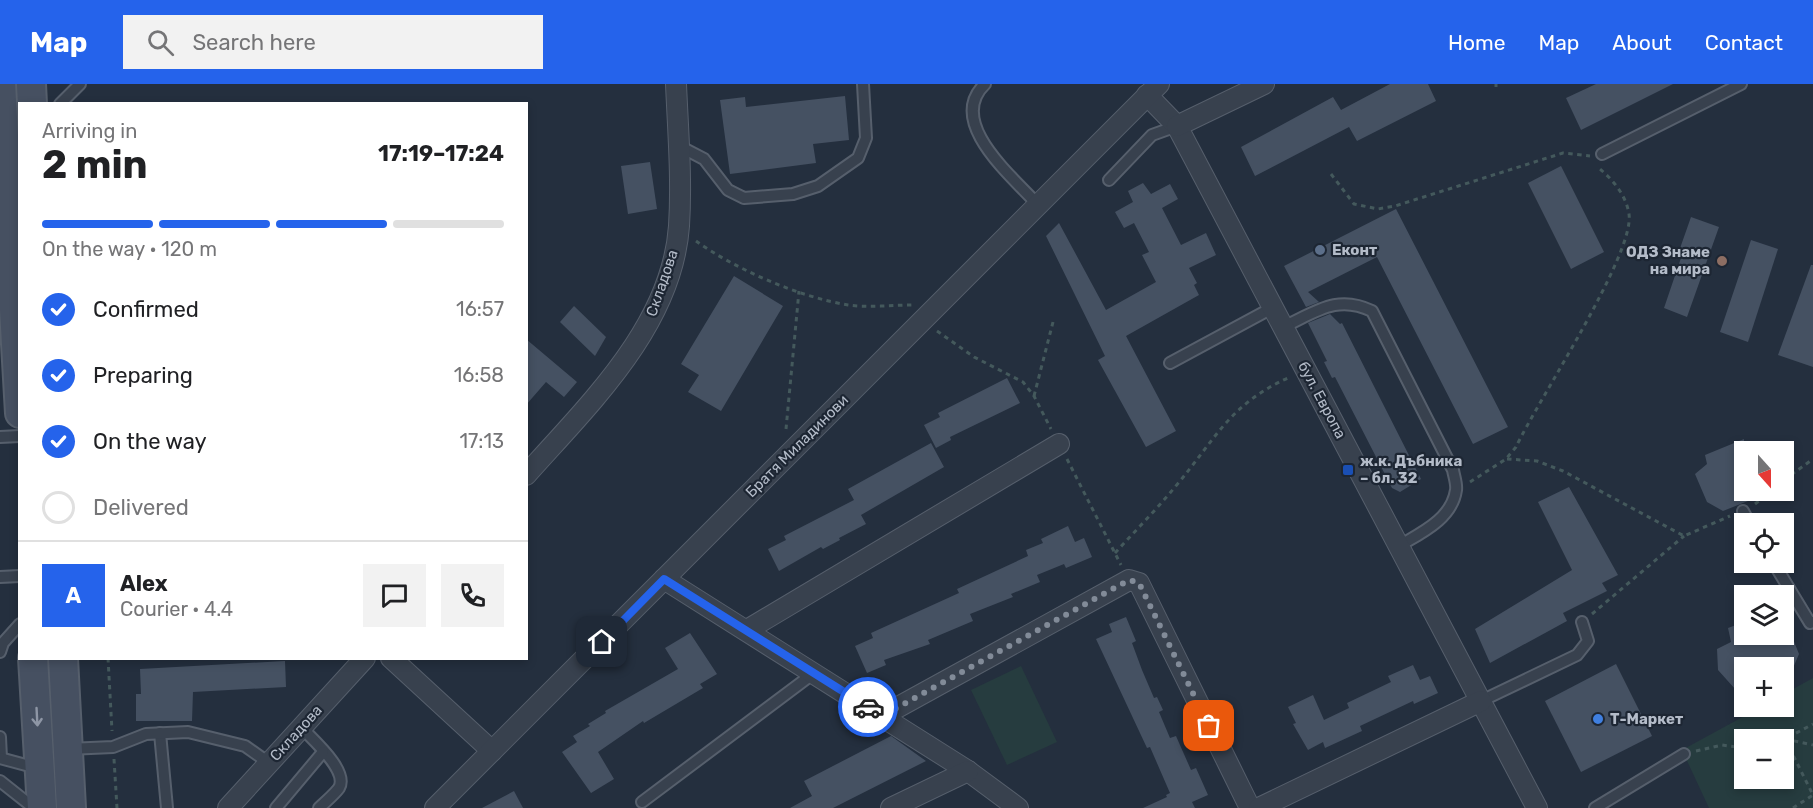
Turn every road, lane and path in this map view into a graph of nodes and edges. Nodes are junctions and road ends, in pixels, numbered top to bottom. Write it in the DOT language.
graph roads {
  1 [pos="1,84"];
  2 [pos="31,84"];
  3 [pos="80,84"];
  4 [pos="676,84"];
  5 [pos="863,84"];
  6 [pos="985,84"];
  7 [pos="1264,84"];
  8 [pos="1741,84"];
  9 [pos="1153,90"];
  10 [pos="32,102"];
  11 [pos="62,102"];
  12 [pos="1177,126"];
  13 [pos="679,146"];
  14 [pos="1602,154"];
  15 [pos="1584,157"];
  16 [pos="1590,161"];
  17 [pos="1596,166"];
  18 [pos="1331,174"];
  19 [pos="3,179"];
  20 [pos="1109,180"];
  21 [pos="1038,205"];
  22 [pos="679,228"];
  23 [pos="6,272"];
  24 [pos="800,291"];
  25 [pos="935,308"];
  26 [pos="1272,308"];
  27 [pos="1053,322"];
  28 [pos="1283,327"];
  29 [pos="1170,363"];
  30 [pos="1306,370"];
  31 [pos="18,392"];
  32 [pos="1034,396"];
  33 [pos="18,436"];
  34 [pos="0,437"];
  35 [pos="1059,444"];
  36 [pos="783,459"];
  37 [pos="1506,459"];
  38 [pos="1813,459"];
  39 [pos="528,473"];
  40 [pos="1794,473"];
  41 [pos="1456,489"];
  42 [pos="1757,501"];
  43 [pos="1743,511"];
  44 [pos="1684,536"];
  45 [pos="1398,546"];
  46 [pos="1115,553"];
  47 [pos="1780,573"];
  48 [pos="18,576"];
  49 [pos="0,577"];
  50 [pos="664,579"];
  51 [pos="1582,622"];
  52 [pos="1813,622"];
  53 [pos="18,626"];
  54 [pos="747,630"];
  55 [pos="0,652"];
  56 [pos="33,660"];
  57 [pos="63,660"];
  58 [pos="363,660"];
  59 [pos="393,660"];
  60 [pos="814,673"];
  61 [pos="1480,701"];
  62 [pos="882,716"];
  63 [pos="1813,724"];
  64 [pos="302,728"];
  65 [pos="160,733"];
  66 [pos="1794,734"];
  67 [pos="0,738"];
  68 [pos="1794,742"];
  69 [pos="1813,745"];
  70 [pos="1734,747"];
  71 [pos="67,748"];
  72 [pos="492,751"];
  73 [pos="323,752"];
  74 [pos="1684,754"];
  75 [pos="1794,757"];
  76 [pos="1,758"];
  77 [pos="269,763"];
  78 [pos="40,769"];
  79 [pos="968,771"];
  80 [pos="0,781"];
  81 [pos="1811,787"];
  82 [pos="642,802"];
  83 [pos="34,808"];
  84 [pos="42,808"];
  85 [pos="71,808"];
  86 [pos="167,808"];
  87 [pos="228,808"];
  88 [pos="276,808"];
  89 [pos="319,808"];
  90 [pos="435,808"];
  91 [pos="891,808"];
  92 [pos="1018,808"];
  93 [pos="1250,808"];
  94 [pos="1259,808"];
  95 [pos="1537,808"];
  96 [pos="1595,808"];
  97 [pos="1793,808"];
  1 -- 19 [label="main road"];
  2 -- 10 [label="main road"];
  3 -- 11 [label="lane"];
  4 -- 13 [label="street, Складова"];
  5 -- 13 [label="lane"];
  6 -- 21 [label="lane"];
  7 -- 12 [label="street"];
  8 -- 14 [label="lane"];
  9 -- 12 [label="street, бул. Европа"];
  9 -- 21 [label="street, Братя Миладинови"];
  12 -- 20 [label="lane"];
  12 -- 26 [label="street, бул. Европа"];
  13 -- 22 [label="street, Складова"];
  14 -- 15 [label="path"];
  15 -- 16 [label="path"];
  15 -- 18 [label="path"];
  17 -- 37 [label="path"];
  19 -- 23 [label="main road"];
  21 -- 25 [label="street, Братя Миладинови"];
  22 -- 24 [label="path"];
  22 -- 39 [label="street, Складова"];
  23 -- 31 [label="main road"];
  24 -- 25 [label="path"];
  24 -- 36 [label="path"];
  25 -- 36 [label="street, Братя Миладинови"];
  26 -- 28 [label="street, бул. Европа"];
  26 -- 29 [label="lane"];
  27 -- 32 [label="path"];
  28 -- 30 [label="street, бул. Европа"];
  28 -- 41 [label="lane"];
  30 -- 45 [label="street, бул. Европа"];
  30 -- 46 [label="path"];
  33 -- 34 [label="lane"];
  35 -- 54 [label="street"];
  36 -- 50 [label="street, Братя Миладинови"];
  37 -- 41 [label="path"];
  37 -- 44 [label="path"];
  38 -- 40 [label="path"];
  41 -- 45 [label="lane"];
  42 -- 43 [label="path"];
  43 -- 44 [label="path"];
  44 -- 51 [label="path"];
  45 -- 61 [label="street, бул. Европа"];
  47 -- 52 [label="lane"];
  48 -- 49 [label="lane"];
  50 -- 54 [label="street"];
  50 -- 72 [label="street, Братя Миладинови"];
  51 -- 61 [label="lane"];
  53 -- 55 [label="lane"];
  54 -- 60 [label="street"];
  56 -- 78 [label="main road, one-way"];
  57 -- 71 [label="main road"];
  58 -- 64 [label="street, Складова"];
  59 -- 72 [label="street"];
  60 -- 62 [label="street"];
  60 -- 82 [label="lane"];
  61 -- 94 [label="street"];
  61 -- 95 [label="street, бул. Европа"];
  62 -- 79 [label="street"];
  62 -- 93 [label="street"];
  63 -- 66 [label="path"];
  64 -- 73 [label="lane"];
  64 -- 77 [label="street, Складова"];
  65 -- 71 [label="lane"];
  65 -- 77 [label="lane"];
  65 -- 86 [label="lane"];
  67 -- 76 [label="lane"];
  68 -- 69 [label="path"];
  70 -- 74 [label="path"];
  71 -- 85 [label="main road"];
  72 -- 90 [label="street, Братя Миладинови"];
  73 -- 88 [label="lane"];
  73 -- 89 [label="lane"];
  74 -- 96 [label="lane"];
  75 -- 81 [label="path"];
  76 -- 78 [label="lane"];
  77 -- 87 [label="street, Складова"];
  78 -- 84 [label="main road"];
  79 -- 91 [label="street"];
  79 -- 92 [label="street"];
  80 -- 83 [label="lane"];
  81 -- 97 [label="path"];
}
